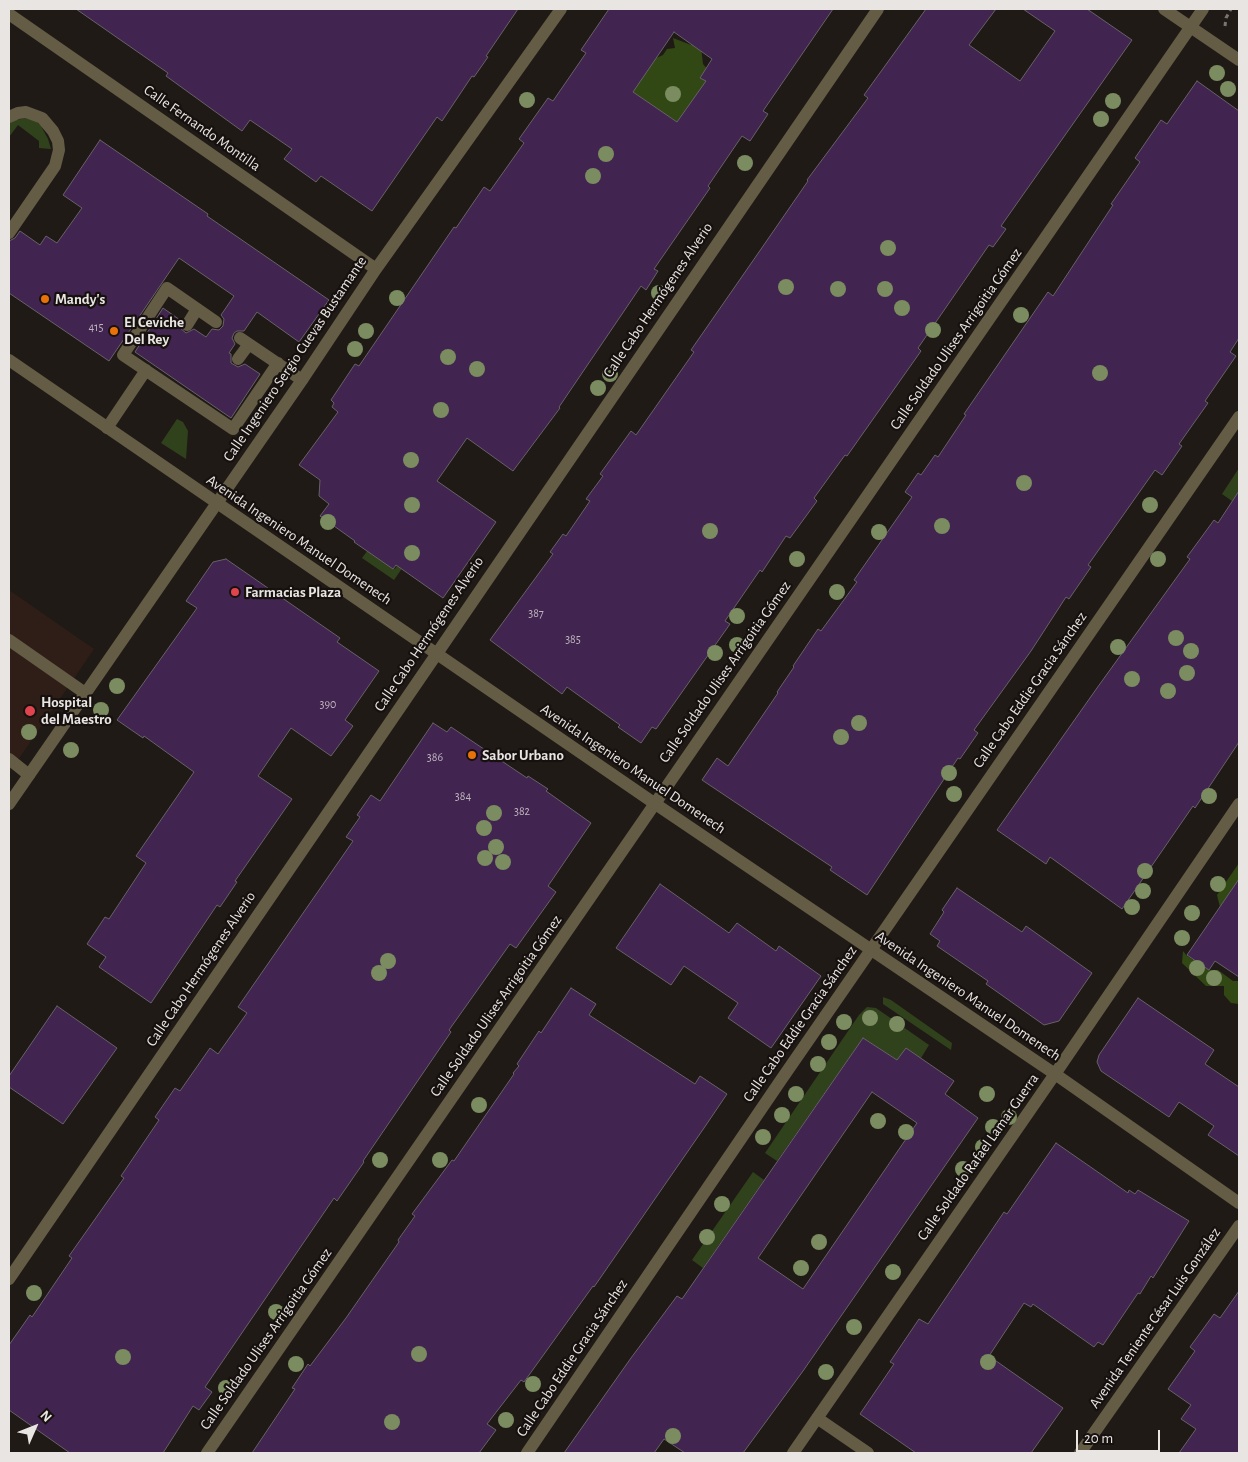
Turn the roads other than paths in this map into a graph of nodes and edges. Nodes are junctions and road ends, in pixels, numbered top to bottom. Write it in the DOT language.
graph roads {
  1 [pos="561,9"];
  2 [pos="878,9"];
  3 [pos="1164,9"];
  4 [pos="1203,9"];
  5 [pos="9,14"];
  6 [pos="1191,27"];
  7 [pos="1239,60"];
  8 [pos="9,116"];
  9 [pos="9,233"];
  10 [pos="376,269"];
  11 [pos="197,309"];
  12 [pos="216,322"];
  13 [pos="187,324"];
  14 [pos="238,359"];
  15 [pos="9,360"];
  16 [pos="278,363"];
  17 [pos="152,371"];
  18 [pos="302,380"];
  19 [pos="1239,417"];
  20 [pos="107,428"];
  21 [pos="217,503"];
  22 [pos="9,640"];
  23 [pos="436,654"];
  24 [pos="85,693"];
  25 [pos="9,759"];
  26 [pos="29,775"];
  27 [pos="9,804"];
  28 [pos="654,804"];
  29 [pos="1239,804"];
  30 [pos="871,949"];
  31 [pos="1055,1074"];
  32 [pos="1239,1203"];
  33 [pos="1239,1226"];
  34 [pos="9,1279"];
  35 [pos="817,1418"];
  36 [pos="207,1453"];
  37 [pos="526,1453"];
  38 [pos="793,1453"];
  39 [pos="868,1453"];
  40 [pos="1080,1453"];
  1 -- 10 [label="street, Calle Ingeniero Sergio Cuevas Bustamante"];
  2 -- 23 [label="street, Calle Cabo Hermógenes Alverio"];
  3 -- 6 [label="street"];
  4 -- 6 [label="street, Calle Soldado Ulises Arrigoitia Gómez"];
  5 -- 10 [label="street, Calle Fernando Montilla"];
  6 -- 7 [label="street"];
  6 -- 28 [label="street, Calle Soldado Ulises Arrigoitia Gómez"];
  8 -- 9 [label="street"];
  10 -- 18 [label="street, Calle Ingeniero Sergio Cuevas Bustamante"];
  11 -- 12 [label="street"];
  11 -- 13 [label="street"];
  11 -- 17 [label="street"];
  14 -- 16 [label="street"];
  15 -- 20 [label="street, Avenida Ingeniero Manuel Domenech"];
  16 -- 17 [label="street"];
  16 -- 18 [label="street"];
  17 -- 20 [label="street"];
  18 -- 21 [label="street, Calle Ingeniero Sergio Cuevas Bustamante"];
  19 -- 30 [label="street, Calle Cabo Eddie Gracia Sánchez"];
  20 -- 21 [label="street, Avenida Ingeniero Manuel Domenech"];
  21 -- 23 [label="street, Avenida Ingeniero Manuel Domenech"];
  21 -- 24 [label="street, Calle Ingeniero Sergio Cuevas Bustamante"];
  22 -- 24 [label="street"];
  23 -- 28 [label="street, Avenida Ingeniero Manuel Domenech"];
  23 -- 34 [label="street, Calle Cabo Hermógenes Alverio"];
  24 -- 26 [label="street, Calle Ingeniero Sergio Cuevas Bustamante"];
  25 -- 26 [label="street"];
  26 -- 27 [label="street, Calle Ingeniero Sergio Cuevas Bustamante"];
  28 -- 30 [label="street, Avenida Ingeniero Manuel Domenech"];
  28 -- 36 [label="street, Calle Soldado Ulises Arrigoitia Gómez"];
  29 -- 31 [label="street, Calle Soldado Rafael Lamar Guerra"];
  30 -- 31 [label="street, Avenida Ingeniero Manuel Domenech"];
  30 -- 37 [label="street, Calle Cabo Eddie Gracia Sánchez"];
  31 -- 32 [label="street, Avenida Ingeniero Manuel Domenech"];
  31 -- 35 [label="street, Calle Soldado Rafael Lamar Guerra"];
  33 -- 40 [label="street, Avenida Teniente César Luis González"];
  35 -- 38 [label="street, Calle Soldado Rafael Lamar Guerra"];
  35 -- 39 [label="street"];
}
